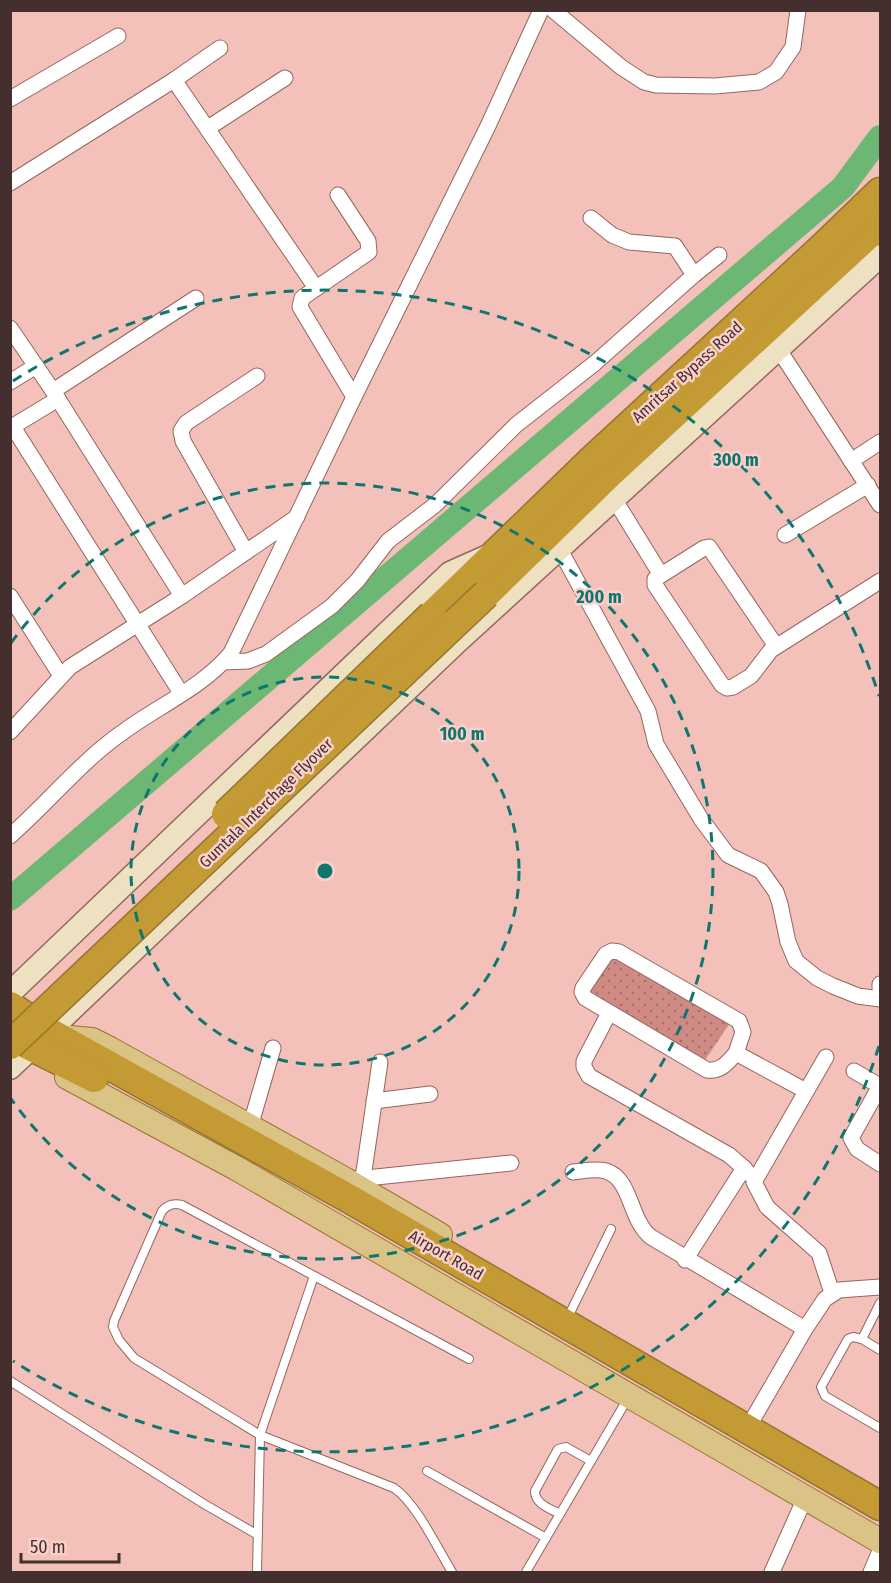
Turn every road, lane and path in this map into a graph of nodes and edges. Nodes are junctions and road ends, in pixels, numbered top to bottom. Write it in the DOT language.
graph roads {
  1 [pos="541,10"];
  2 [pos="553,10"];
  3 [pos="798,10"];
  4 [pos="118,36"];
  5 [pos="220,48"];
  6 [pos="285,78"];
  7 [pos="174,80"];
  8 [pos="13,93"];
  9 [pos="208,128"];
  10 [pos="10,183"];
  11 [pos="338,195"];
  12 [pos="591,218"];
  13 [pos="876,220"];
  14 [pos="719,255"];
  15 [pos="694,275"];
  16 [pos="316,288"];
  17 [pos="196,298"];
  18 [pos="10,328"];
  19 [pos="779,350"];
  20 [pos="36,366"];
  21 [pos="257,376"];
  22 [pos="10,382"];
  23 [pos="55,395"];
  24 [pos="354,397"];
  25 [pos="12,427"];
  26 [pos="880,442"];
  27 [pos="851,461"];
  28 [pos="868,485"];
  29 [pos="613,497"];
  30 [pos="880,505"];
  31 [pos="297,517"];
  32 [pos="785,535"];
  33 [pos="559,548"];
  34 [pos="246,552"];
  35 [pos="516,562"];
  36 [pos="661,575"];
  37 [pos="880,581"];
  38 [pos="10,596"];
  39 [pos="182,596"];
  40 [pos="138,624"];
  41 [pos="776,646"];
  42 [pos="224,662"];
  43 [pos="61,676"];
  44 [pos="181,693"];
  45 [pos="10,732"];
  46 [pos="10,836"];
  47 [pos="10,993"];
  48 [pos="880,999"];
  49 [pos="10,1006"];
  50 [pos="609,1013"];
  51 [pos="10,1021"];
  52 [pos="35,1042"];
  53 [pos="273,1048"];
  54 [pos="736,1053"];
  55 [pos="826,1057"];
  56 [pos="380,1062"];
  57 [pos="10,1068"];
  58 [pos="854,1071"];
  59 [pos="880,1086"];
  60 [pos="806,1091"];
  61 [pos="430,1094"];
  62 [pos="374,1101"];
  63 [pos="250,1126"];
  64 [pos="512,1163"];
  65 [pos="880,1164"];
  66 [pos="744,1168"];
  67 [pos="573,1172"];
  68 [pos="354,1179"];
  69 [pos="754,1182"];
  70 [pos="612,1229"];
  71 [pos="686,1260"];
  72 [pos="314,1276"];
  73 [pos="880,1287"];
  74 [pos="832,1293"];
  75 [pos="880,1303"];
  76 [pos="571,1311"];
  77 [pos="805,1329"];
  78 [pos="862,1340"];
  79 [pos="880,1350"];
  80 [pos="469,1359"];
  81 [pos="10,1381"];
  82 [pos="629,1396"];
  83 [pos="754,1417"];
  84 [pos="880,1428"];
  85 [pos="260,1435"];
  86 [pos="591,1461"];
  87 [pos="427,1471"];
  88 [pos="880,1491"];
  89 [pos="805,1498"];
  90 [pos="880,1506"];
  91 [pos="560,1514"];
  92 [pos="880,1526"];
  93 [pos="258,1535"];
  94 [pos="546,1538"];
  95 [pos="880,1540"];
  96 [pos="880,1551"];
  97 [pos="257,1572"];
  98 [pos="452,1572"];
  99 [pos="526,1572"];
  100 [pos="772,1572"];
  101 [pos="871,1572"];
  1 -- 24 [label="street"];
  2 -- 3 [label="street"];
  4 -- 8 [label="street"];
  5 -- 7 [label="street"];
  6 -- 9 [label="street"];
  7 -- 9 [label="street"];
  7 -- 10 [label="street"];
  9 -- 16 [label="street"];
  11 -- 16 [label="street"];
  12 -- 15 [label="street"];
  13 -- 19 [label="street"];
  13 -- 35 [label="highway, Amritsar Bypass Road"];
  14 -- 15 [label="street"];
  15 -- 42 [label="street"];
  16 -- 24 [label="street"];
  17 -- 23 [label="street"];
  18 -- 20 [label="street"];
  19 -- 27 [label="street"];
  19 -- 29 [label="street"];
  20 -- 22 [label="street"];
  20 -- 23 [label="street"];
  21 -- 34 [label="street"];
  23 -- 25 [label="street"];
  23 -- 39 [label="street"];
  24 -- 31 [label="street"];
  25 -- 40 [label="street"];
  26 -- 27 [label="street"];
  27 -- 28 [label="street"];
  28 -- 30 [label="street"];
  28 -- 32 [label="street"];
  29 -- 33 [label="street"];
  29 -- 36 [label="street"];
  31 -- 34 [label="street"];
  31 -- 42 [label="street"];
  33 -- 35 [label="street"];
  33 -- 48 [label="street"];
  34 -- 39 [label="street"];
  35 -- 47 [label="street"];
  35 -- 51 [label="highway, Gumtala Interchage Flyover, bridge"];
  35 -- 52 [label="highway, Gumtala Interchage Flyover, bridge"];
  35 -- 52 [label="street"];
  36 -- 41 [label="street"];
  36 -- 41 [label="street"];
  37 -- 41 [label="street"];
  38 -- 43 [label="street"];
  39 -- 40 [label="street"];
  40 -- 43 [label="street"];
  40 -- 44 [label="street"];
  42 -- 44 [label="street"];
  43 -- 45 [label="street"];
  44 -- 46 [label="street"];
  49 -- 52 [label="highway, Airport Road"];
  50 -- 54 [label="street"];
  50 -- 54 [label="street"];
  50 -- 66 [label="street"];
  52 -- 57 [label="street"];
  52 -- 63 [label="main road"];
  52 -- 82 [label="main road"];
  52 -- 90 [label="highway, Airport Road"];
  52 -- 92 [label="highway, Airport Road"];
  53 -- 63 [label="street"];
  54 -- 60 [label="street"];
  55 -- 60 [label="street"];
  56 -- 62 [label="street"];
  58 -- 59 [label="street"];
  59 -- 65 [label="street"];
  60 -- 69 [label="street"];
  61 -- 62 [label="street"];
  62 -- 68 [label="street"];
  63 -- 68 [label="main road"];
  64 -- 68 [label="street"];
  66 -- 69 [label="street"];
  66 -- 71 [label="street"];
  67 -- 71 [label="street"];
  68 -- 76 [label="main road"];
  69 -- 74 [label="street"];
  70 -- 76 [label="lane"];
  71 -- 77 [label="street"];
  72 -- 80 [label="lane"];
  72 -- 85 [label="lane"];
  72 -- 85 [label="lane"];
  73 -- 74 [label="street"];
  74 -- 77 [label="street"];
  75 -- 78 [label="lane"];
  76 -- 83 [label="main road"];
  77 -- 83 [label="street"];
  78 -- 79 [label="lane"];
  78 -- 84 [label="lane"];
  81 -- 93 [label="lane"];
  82 -- 86 [label="lane"];
  82 -- 89 [label="main road"];
  83 -- 88 [label="main road"];
  85 -- 93 [label="lane"];
  85 -- 98 [label="lane"];
  86 -- 91 [label="lane"];
  86 -- 91 [label="lane"];
  87 -- 94 [label="lane"];
  89 -- 95 [label="main road"];
  89 -- 100 [label="street"];
  91 -- 94 [label="lane"];
  93 -- 97 [label="lane"];
  94 -- 99 [label="lane"];
  96 -- 101 [label="street"];
}
